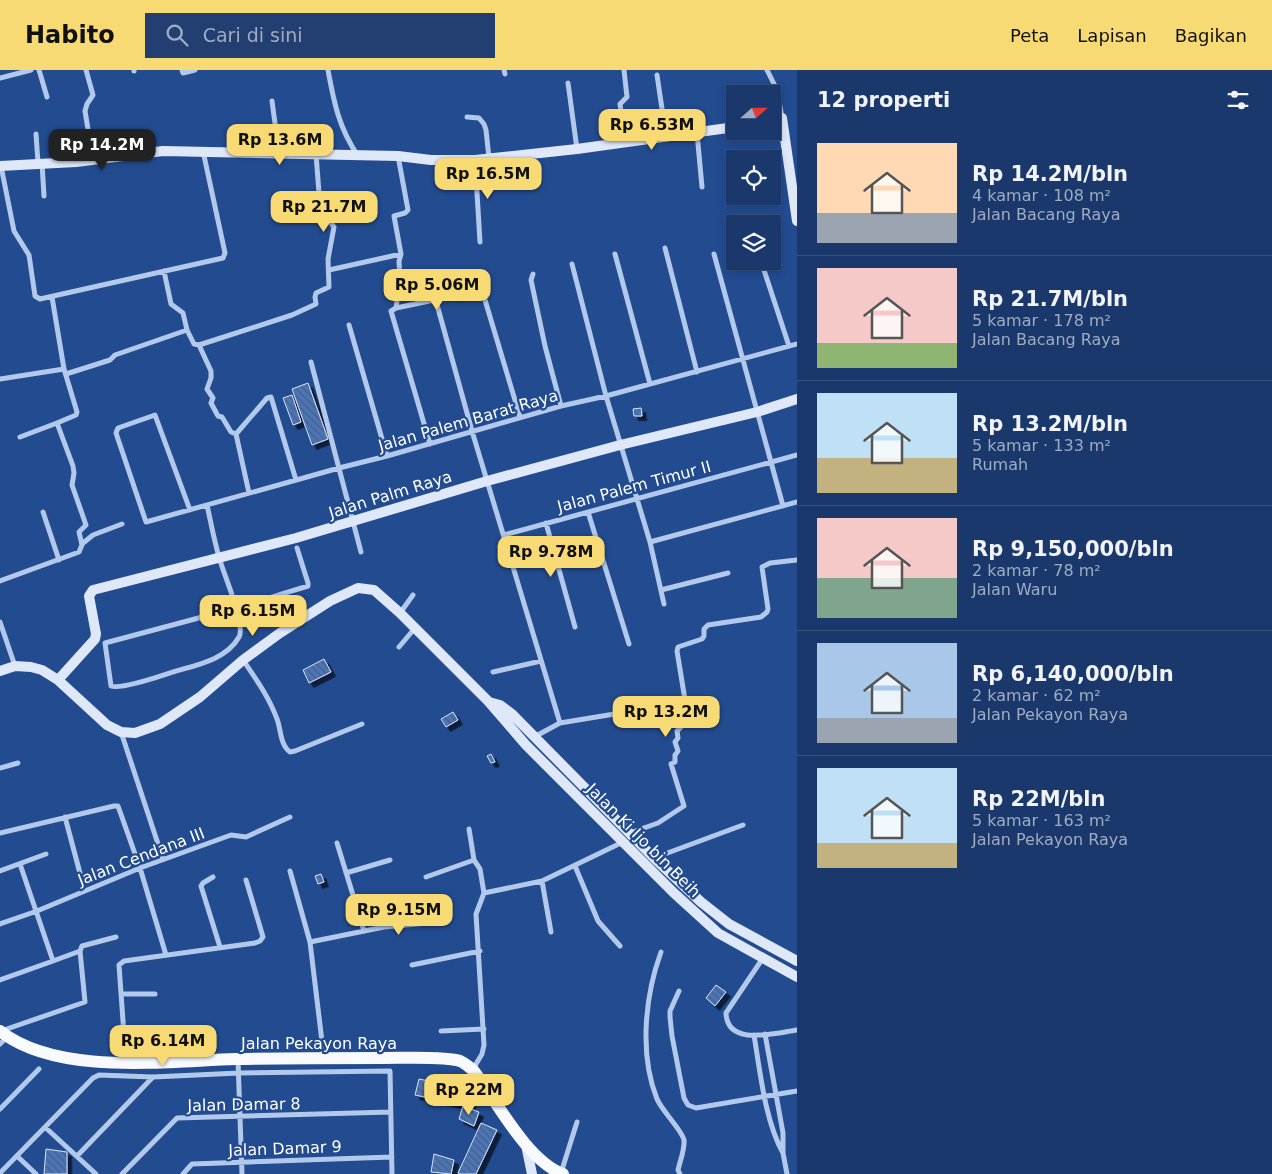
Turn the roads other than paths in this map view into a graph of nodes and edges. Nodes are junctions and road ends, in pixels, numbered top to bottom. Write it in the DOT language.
graph roads {
  1 [pos="31,70"];
  2 [pos="39,70"];
  3 [pos="86,70"];
  4 [pos="182,70"];
  5 [pos="195,70"];
  6 [pos="328,70"];
  7 [pos="624,70"];
  8 [pos="767,70"];
  9 [pos="657,75"];
  10 [pos="0,78"];
  11 [pos="568,83"];
  12 [pos="774,85"];
  13 [pos="47,97"];
  14 [pos="272,101"];
  15 [pos="467,117"];
  16 [pos="726,128"];
  17 [pos="697,132"];
  18 [pos="36,134"];
  19 [pos="781,134"];
  20 [pos="666,136"];
  21 [pos="625,141"];
  22 [pos="577,149"];
  23 [pos="203,151"];
  24 [pos="279,153"];
  25 [pos="316,154"];
  26 [pos="359,156"];
  27 [pos="398,156"];
  28 [pos="489,158"];
  29 [pos="93,160"];
  30 [pos="475,160"];
  31 [pos="40,163"];
  32 [pos="1,166"];
  33 [pos="793,177"];
  34 [pos="702,187"];
  35 [pos="44,196"];
  36 [pos="797,221"];
  37 [pos="480,242"];
  38 [pos="665,248"];
  39 [pos="400,254"];
  40 [pos="615,254"];
  41 [pos="714,254"];
  42 [pos="572,264"];
  43 [pos="329,270"];
  44 [pos="764,270"];
  45 [pos="164,271"];
  46 [pos="533,274"];
  47 [pos="52,297"];
  48 [pos="436,301"];
  49 [pos="396,308"];
  50 [pos="349,325"];
  51 [pos="187,330"];
  52 [pos="797,344"];
  53 [pos="199,345"];
  54 [pos="789,346"];
  55 [pos="742,360"];
  56 [pos="311,362"];
  57 [pos="65,372"];
  58 [pos="697,372"];
  59 [pos="0,378"];
  60 [pos="650,384"];
  61 [pos="606,396"];
  62 [pos="797,399"];
  63 [pos="561,406"];
  64 [pos="757,412"];
  65 [pos="520,417"];
  66 [pos="57,423"];
  67 [pos="472,431"];
  68 [pos="236,434"];
  69 [pos="20,437"];
  70 [pos="430,444"];
  71 [pos="620,444"];
  72 [pos="797,455"];
  73 [pos="388,456"];
  74 [pos="770,462"];
  75 [pos="339,468"];
  76 [pos="296,480"];
  77 [pos="487,480"];
  78 [pos="249,492"];
  79 [pos="636,498"];
  80 [pos="797,502"];
  81 [pos="206,506"];
  82 [pos="783,506"];
  83 [pos="190,510"];
  84 [pos="43,512"];
  85 [pos="588,512"];
  86 [pos="352,520"];
  87 [pos="546,523"];
  88 [pos="122,524"];
  89 [pos="504,535"];
  90 [pos="650,542"];
  91 [pos="82,544"];
  92 [pos="296,548"];
  93 [pos="362,552"];
  94 [pos="219,558"];
  95 [pos="59,560"];
  96 [pos="797,560"];
  97 [pos="728,573"];
  98 [pos="0,581"];
  99 [pos="661,590"];
  100 [pos="413,595"];
  101 [pos="664,604"];
  102 [pos="236,608"];
  103 [pos="400,613"];
  104 [pos="0,622"];
  105 [pos="575,627"];
  106 [pos="415,628"];
  107 [pos="629,644"];
  108 [pos="399,647"];
  109 [pos="243,660"];
  110 [pos="541,661"];
  111 [pos="16,666"];
  112 [pos="0,671"];
  113 [pos="493,672"];
  114 [pos="58,680"];
  115 [pos="488,701"];
  116 [pos="663,706"];
  117 [pos="560,723"];
  118 [pos="362,724"];
  119 [pos="121,732"];
  120 [pos="534,737"];
  121 [pos="18,763"];
  122 [pos="0,768"];
  123 [pos="66,817"];
  124 [pos="290,817"];
  125 [pos="743,825"];
  126 [pos="469,829"];
  127 [pos="0,833"];
  128 [pos="626,837"];
  129 [pos="337,843"];
  130 [pos="46,854"];
  131 [pos="163,860"];
  132 [pos="390,860"];
  133 [pos="474,860"];
  134 [pos="650,862"];
  135 [pos="20,864"];
  136 [pos="575,866"];
  137 [pos="140,868"];
  138 [pos="0,871"];
  139 [pos="290,871"];
  140 [pos="346,873"];
  141 [pos="81,877"];
  142 [pos="213,877"];
  143 [pos="426,877"];
  144 [pos="246,880"];
  145 [pos="542,881"];
  146 [pos="484,893"];
  147 [pos="37,911"];
  148 [pos="428,922"];
  149 [pos="0,924"];
  150 [pos="364,931"];
  151 [pos="551,932"];
  152 [pos="116,937"];
  153 [pos="310,942"];
  154 [pos="620,946"];
  155 [pos="220,947"];
  156 [pos="480,951"];
  157 [pos="80,952"];
  158 [pos="661,952"];
  159 [pos="166,955"];
  160 [pos="763,958"];
  161 [pos="53,961"];
  162 [pos="797,961"];
  163 [pos="412,965"];
  164 [pos="797,978"];
  165 [pos="0,980"];
  166 [pos="679,991"];
  167 [pos="121,994"];
  168 [pos="155,994"];
  169 [pos="484,1029"];
  170 [pos="797,1030"];
  171 [pos="441,1031"];
  172 [pos="765,1034"];
  173 [pos="754,1035"];
  174 [pos="2,1036"];
  175 [pos="324,1058"];
  176 [pos="238,1059"];
  177 [pos="126,1063"];
  178 [pos="39,1069"];
  179 [pos="473,1070"];
  180 [pos="239,1073"];
  181 [pos="153,1077"];
  182 [pos="797,1090"];
  183 [pos="776,1094"];
  184 [pos="765,1096"];
  185 [pos="0,1109"];
  186 [pos="391,1112"];
  187 [pos="240,1118"];
  188 [pos="577,1122"];
  189 [pos="46,1128"];
  190 [pos="526,1145"];
  191 [pos="783,1153"];
  192 [pos="17,1156"];
  193 [pos="77,1156"];
  194 [pos="392,1157"];
  195 [pos="242,1161"];
  196 [pos="0,1173"];
  197 [pos="558,1173"];
  198 [pos="36,1174"];
  199 [pos="96,1174"];
  200 [pos="122,1174"];
  201 [pos="183,1174"];
  202 [pos="242,1174"];
  203 [pos="392,1174"];
  204 [pos="532,1174"];
  205 [pos="680,1174"];
  206 [pos="787,1174"];
  1 -- 10 [label="street"];
  2 -- 13 [label="street"];
  3 -- 29 [label="street"];
  4 -- 5 [label="street"];
  6 -- 26 [label="street"];
  7 -- 21 [label="street"];
  8 -- 12 [label="street"];
  9 -- 20 [label="street"];
  11 -- 22 [label="street"];
  14 -- 24 [label="street"];
  15 -- 28 [label="street"];
  16 -- 17 [label="street"];
  17 -- 20 [label="street"];
  17 -- 34 [label="street"];
  18 -- 31 [label="street"];
  19 -- 33 [label="street"];
  20 -- 21 [label="street"];
  21 -- 22 [label="street"];
  22 -- 28 [label="street"];
  23 -- 24 [label="street"];
  23 -- 29 [label="street"];
  23 -- 45 [label="street"];
  24 -- 25 [label="street"];
  25 -- 26 [label="street"];
  25 -- 43 [label="street"];
  26 -- 27 [label="street"];
  27 -- 30 [label="street"];
  27 -- 39 [label="street"];
  28 -- 30 [label="street"];
  29 -- 31 [label="street"];
  30 -- 37 [label="street"];
  31 -- 32 [label="street"];
  31 -- 35 [label="street"];
  32 -- 47 [label="street"];
  33 -- 36 [label="street"];
  38 -- 58 [label="street"];
  39 -- 43 [label="street"];
  39 -- 49 [label="street"];
  40 -- 60 [label="street"];
  41 -- 55 [label="street"];
  42 -- 61 [label="street"];
  43 -- 53 [label="street"];
  44 -- 54 [label="street"];
  45 -- 47 [label="street"];
  45 -- 51 [label="street"];
  46 -- 63 [label="street"];
  47 -- 57 [label="street"];
  48 -- 49 [label="street"];
  48 -- 65 [label="street"];
  48 -- 67 [label="street"];
  49 -- 70 [label="street"];
  50 -- 73 [label="street"];
  51 -- 53 [label="street"];
  51 -- 57 [label="street"];
  52 -- 54 [label="street, Jalan Palem Barat Raya"];
  53 -- 68 [label="street"];
  54 -- 55 [label="street, Jalan Palem Barat Raya"];
  55 -- 58 [label="street, Jalan Palem Barat Raya"];
  55 -- 64 [label="street"];
  56 -- 75 [label="street"];
  57 -- 59 [label="street"];
  57 -- 66 [label="street"];
  58 -- 60 [label="street, Jalan Palem Barat Raya"];
  60 -- 61 [label="street, Jalan Palem Barat Raya"];
  61 -- 63 [label="street, Jalan Palem Barat Raya"];
  61 -- 71 [label="street"];
  62 -- 64 [label="street, Jalan Palm Raya"];
  63 -- 65 [label="street, Jalan Palem Barat Raya"];
  64 -- 71 [label="street, Jalan Palm Raya"];
  64 -- 74 [label="street"];
  65 -- 67 [label="street, Jalan Palem Barat Raya"];
  66 -- 69 [label="street"];
  66 -- 91 [label="street"];
  67 -- 70 [label="street, Jalan Palem Barat Raya"];
  67 -- 77 [label="street"];
  68 -- 76 [label="street"];
  68 -- 78 [label="street"];
  70 -- 73 [label="street, Jalan Palem Barat Raya"];
  71 -- 77 [label="street, Jalan Palm Raya"];
  71 -- 79 [label="street"];
  72 -- 74 [label="street, Jalan Palem Timur II"];
  73 -- 75 [label="street, Jalan Palem Barat Raya"];
  74 -- 79 [label="street, Jalan Palem Timur II"];
  74 -- 82 [label="street"];
  75 -- 76 [label="street, Jalan Palem Barat Raya"];
  75 -- 86 [label="street"];
  76 -- 78 [label="street, Jalan Palem Barat Raya"];
  77 -- 86 [label="street, Jalan Palm Raya"];
  77 -- 89 [label="street"];
  78 -- 81 [label="street, Jalan Palem Barat Raya"];
  79 -- 85 [label="street, Jalan Palem Timur II"];
  79 -- 90 [label="street"];
  80 -- 82 [label="street"];
  81 -- 83 [label="street, Jalan Palem Barat Raya"];
  81 -- 94 [label="street"];
  82 -- 90 [label="street"];
  83 -- 83 [label="street, Jalan Palem Barat Raya"];
  84 -- 95 [label="street"];
  85 -- 87 [label="street, Jalan Palem Timur II"];
  85 -- 107 [label="street"];
  86 -- 93 [label="street"];
  86 -- 94 [label="street, Jalan Palm Raya"];
  87 -- 89 [label="street, Jalan Palem Timur II"];
  87 -- 105 [label="street"];
  88 -- 91 [label="street"];
  89 -- 110 [label="street"];
  90 -- 99 [label="street"];
  91 -- 95 [label="street"];
  92 -- 102 [label="street"];
  94 -- 102 [label="street"];
  94 -- 114 [label="street, Jalan Palm Raya"];
  95 -- 98 [label="street"];
  96 -- 128 [label="street"];
  97 -- 99 [label="street"];
  99 -- 101 [label="street"];
  100 -- 103 [label="street"];
  102 -- 102 [label="street"];
  103 -- 106 [label="street, Jalan Ki Ijo bin Beih"];
  103 -- 109 [label="street, Jalan Ki Ijo bin Beih"];
  104 -- 111 [label="street"];
  106 -- 108 [label="street"];
  106 -- 115 [label="street, Jalan Ki Ijo bin Beih"];
  109 -- 118 [label="street"];
  109 -- 119 [label="street, Jalan Ki Ijo bin Beih"];
  110 -- 113 [label="street"];
  110 -- 117 [label="street"];
  111 -- 112 [label="street"];
  111 -- 114 [label="street"];
  114 -- 119 [label="street"];
  115 -- 120 [label="street, Jalan Ki Ijo bin Beih"];
  115 -- 128 [label="street, Jalan Ki Ijo bin Beih"];
  116 -- 117 [label="street"];
  117 -- 120 [label="street"];
  119 -- 131 [label="street"];
  120 -- 128 [label="street, Jalan Ki Ijo bin Beih"];
  121 -- 122 [label="street"];
  123 -- 127 [label="street"];
  123 -- 137 [label="street"];
  123 -- 141 [label="street"];
  124 -- 131 [label="street, Jalan Cendana III"];
  125 -- 134 [label="street"];
  126 -- 133 [label="street"];
  128 -- 134 [label="street, Jalan Ki Ijo bin Beih"];
  128 -- 136 [label="street"];
  129 -- 140 [label="street"];
  130 -- 135 [label="street"];
  131 -- 137 [label="street, Jalan Cendana III"];
  132 -- 140 [label="street"];
  133 -- 143 [label="street"];
  133 -- 146 [label="street"];
  134 -- 160 [label="street, Jalan Ki Ijo bin Beih"];
  134 -- 162 [label="street, Jalan Ki Ijo bin Beih"];
  135 -- 138 [label="street"];
  135 -- 147 [label="street"];
  136 -- 145 [label="street"];
  136 -- 154 [label="street"];
  137 -- 147 [label="street, Jalan Cendana III"];
  137 -- 159 [label="street"];
  139 -- 153 [label="street"];
  140 -- 150 [label="street"];
  142 -- 155 [label="street"];
  144 -- 155 [label="street"];
  145 -- 146 [label="street"];
  145 -- 151 [label="street"];
  146 -- 156 [label="street"];
  147 -- 149 [label="street, Jalan Cendana III"];
  147 -- 161 [label="street"];
  148 -- 150 [label="street"];
  150 -- 153 [label="street"];
  152 -- 157 [label="street"];
  153 -- 175 [label="street"];
  155 -- 159 [label="street"];
  156 -- 163 [label="street"];
  156 -- 169 [label="street"];
  157 -- 161 [label="street"];
  157 -- 174 [label="street"];
  158 -- 205 [label="street"];
  159 -- 167 [label="street"];
  160 -- 164 [label="street, Jalan Ki Ijo bin Beih"];
  160 -- 173 [label="street"];
  161 -- 165 [label="street"];
  166 -- 184 [label="street"];
  167 -- 168 [label="street"];
  167 -- 177 [label="street"];
  169 -- 171 [label="street"];
  169 -- 179 [label="street"];
  170 -- 172 [label="street"];
  172 -- 173 [label="street"];
  172 -- 183 [label="street"];
  173 -- 184 [label="street"];
  174 -- 177 [label="main road, Jalan Pekayon Raya"];
  175 -- 176 [label="main road, Jalan Pekayon Raya"];
  175 -- 179 [label="main road, Jalan Pekayon Raya"];
  176 -- 177 [label="main road, Jalan Pekayon Raya"];
  176 -- 180 [label="street"];
  178 -- 185 [label="street"];
  179 -- 190 [label="main road, Jalan Pekayon Raya"];
  180 -- 181 [label="street"];
  180 -- 186 [label="street"];
  180 -- 187 [label="street"];
  181 -- 189 [label="street"];
  181 -- 193 [label="street"];
  182 -- 183 [label="street"];
  183 -- 184 [label="street"];
  183 -- 191 [label="street"];
  184 -- 191 [label="street"];
  186 -- 187 [label="street, Jalan Damar 8"];
  186 -- 194 [label="street"];
  187 -- 195 [label="street"];
  187 -- 200 [label="street, Jalan Damar 8"];
  188 -- 197 [label="street"];
  189 -- 192 [label="street"];
  189 -- 193 [label="street"];
  190 -- 197 [label="main road, Jalan Pekayon Raya"];
  190 -- 204 [label="street"];
  191 -- 206 [label="street"];
  192 -- 196 [label="street"];
  192 -- 198 [label="street"];
  193 -- 199 [label="street"];
  194 -- 195 [label="street, Jalan Damar 9"];
  194 -- 203 [label="street"];
  195 -- 201 [label="street, Jalan Damar 9"];
  195 -- 202 [label="street"];
}
